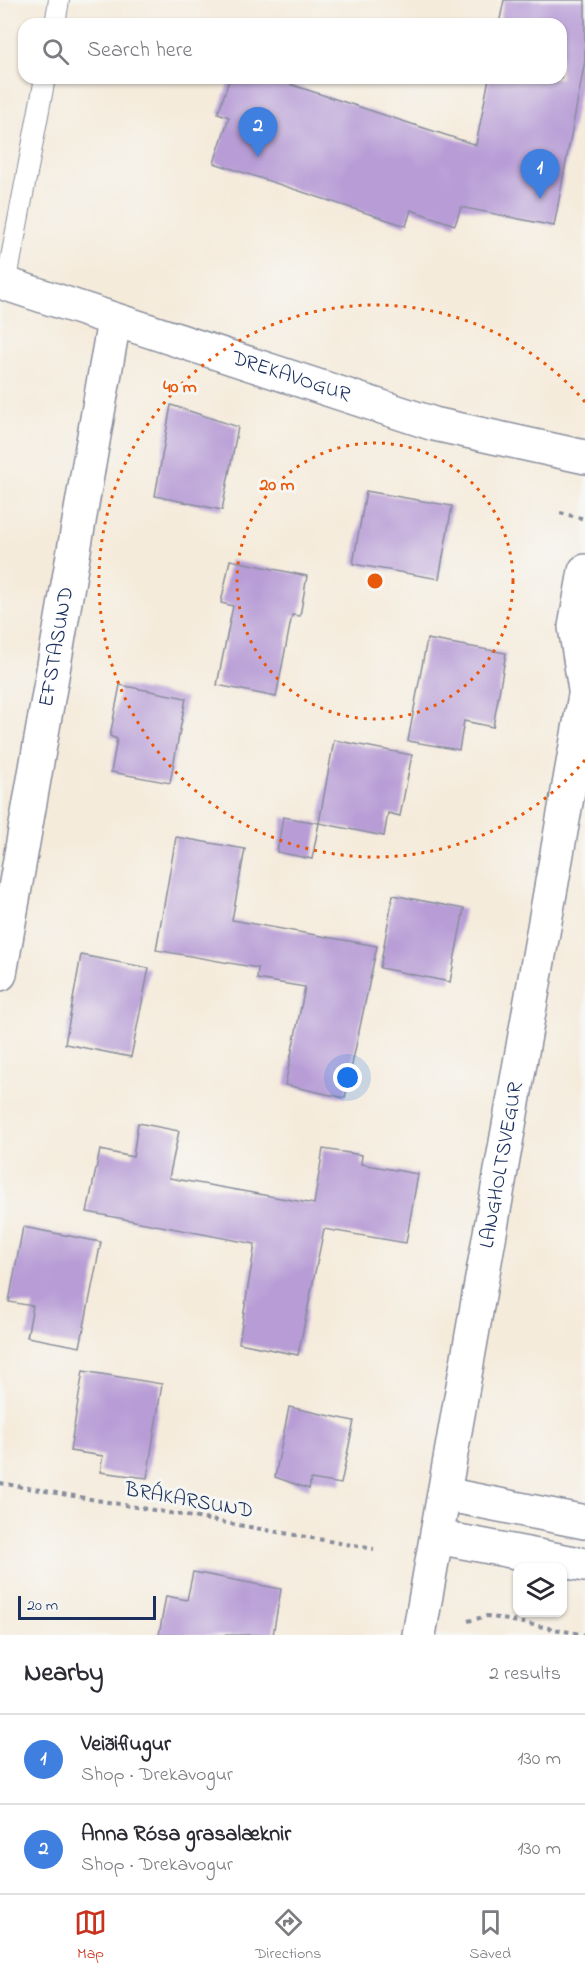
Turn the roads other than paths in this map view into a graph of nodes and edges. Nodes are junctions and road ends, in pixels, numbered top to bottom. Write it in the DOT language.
graph roads {
  1 [pos="59,0"];
  2 [pos="56,18"];
  3 [pos="44,84"];
  4 [pos="3,283"];
  5 [pos="114,321"];
  6 [pos="585,457"];
  7 [pos="585,571"];
  8 [pos="585,690"];
  9 [pos="585,695"];
  10 [pos="0,974"];
  11 [pos="444,1494"];
  12 [pos="585,1522"];
  13 [pos="436,1538"];
  14 [pos="585,1565"];
  15 [pos="418,1635"];
  1 -- 2 [label="lane"];
  3 -- 4 [label="lane"];
  4 -- 5 [label="street, DREKAVOGUR"];
  5 -- 6 [label="street, DREKAVOGUR"];
  5 -- 10 [label="street, EFSTASUND"];
  7 -- 8 [label="street"];
  9 -- 11 [label="street, LANGHOLTSVEGUR"];
  11 -- 12 [label="street"];
  11 -- 13 [label="street, LANGHOLTSVEGUR"];
  13 -- 14 [label="street"];
  13 -- 15 [label="street, LANGHOLTSVEGUR"];
}
